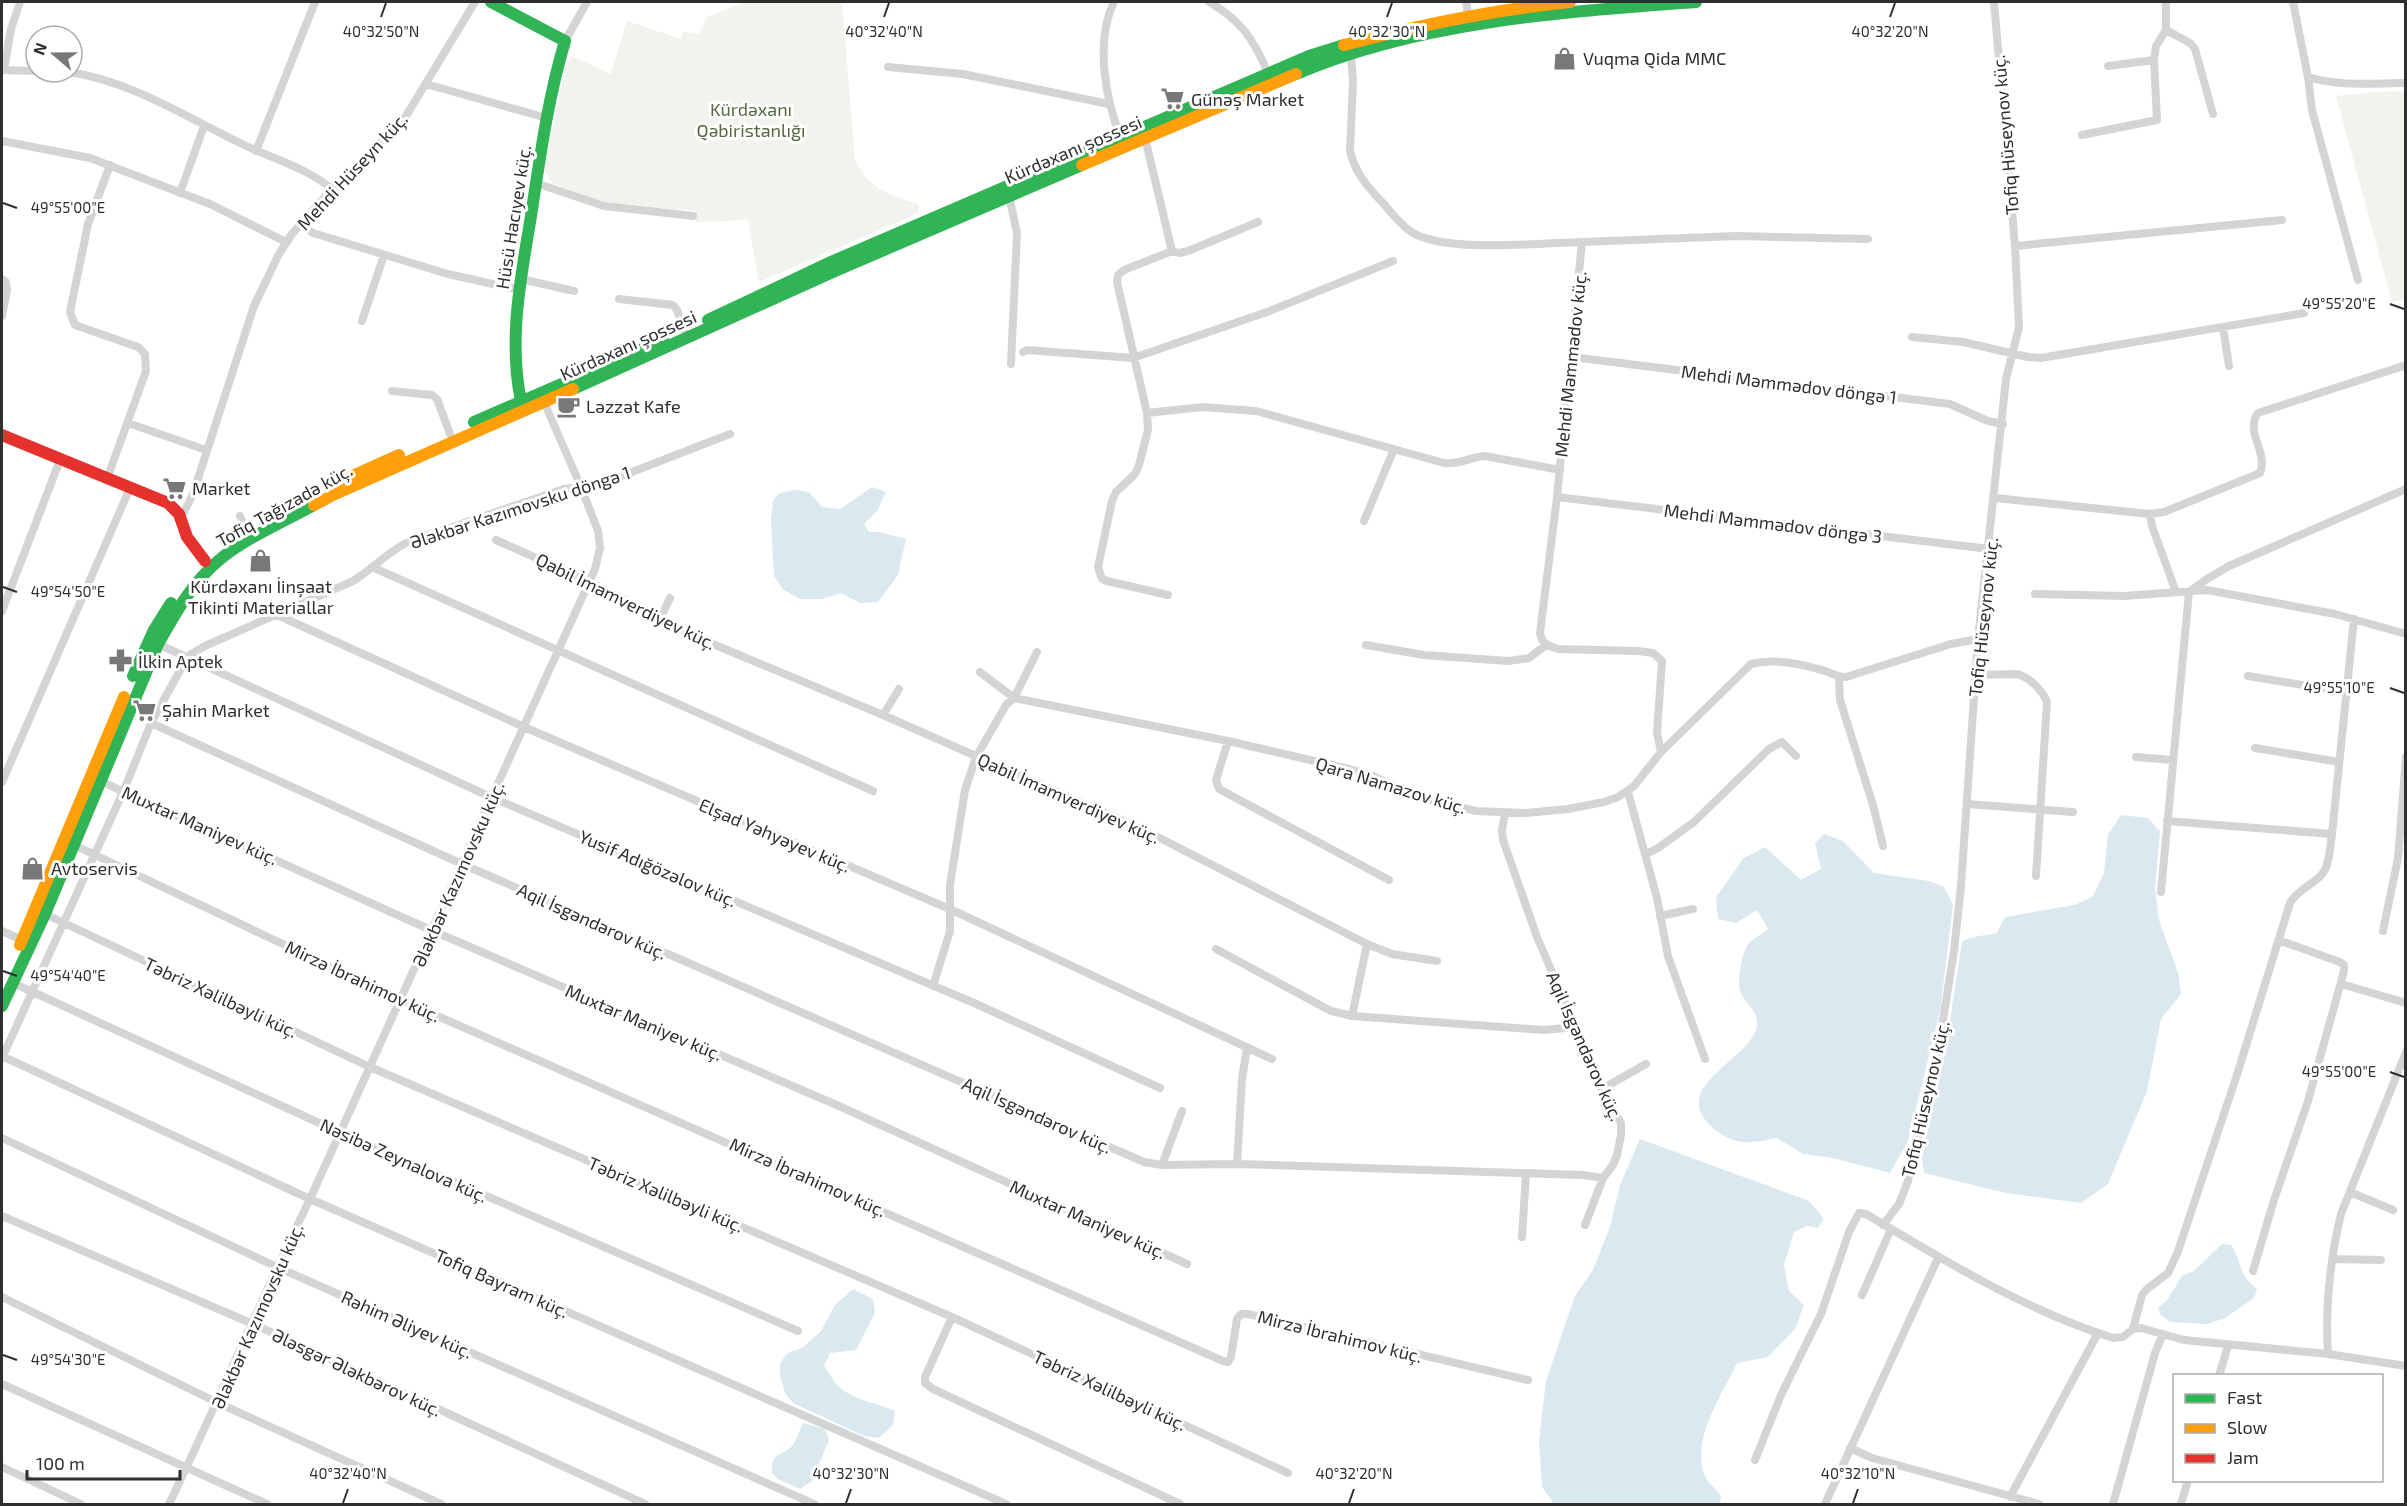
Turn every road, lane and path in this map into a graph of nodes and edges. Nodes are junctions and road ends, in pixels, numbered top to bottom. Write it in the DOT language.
graph roads {
  1 [pos="20,2"];
  2 [pos="315,2"];
  3 [pos="475,2"];
  4 [pos="491,2"];
  5 [pos="587,2"];
  6 [pos="1114,2"];
  7 [pos="1209,2"];
  8 [pos="1466,2"];
  9 [pos="1570,2"];
  10 [pos="1696,2"];
  11 [pos="1994,2"];
  12 [pos="2166,2"];
  13 [pos="2293,2"];
  14 [pos="1514,5"];
  15 [pos="1468,14"];
  16 [pos="2166,30"];
  17 [pos="566,41"];
  18 [pos="1351,55"];
  19 [pos="2154,60"];
  20 [pos="2108,66"];
  21 [pos="888,67"];
  22 [pos="3,70"];
  23 [pos="24,71"];
  24 [pos="84,75"];
  25 [pos="2308,77"];
  26 [pos="1269,79"];
  27 [pos="2406,83"];
  28 [pos="426,84"];
  29 [pos="1109,104"];
  30 [pos="2213,114"];
  31 [pos="547,118"];
  32 [pos="204,126"];
  33 [pos="2082,135"];
  34 [pos="1121,138"];
  35 [pos="1145,138"];
  36 [pos="2,141"];
  37 [pos="256,151"];
  38 [pos="110,165"];
  39 [pos="536,183"];
  40 [pos="332,189"];
  41 [pos="180,193"];
  42 [pos="1009,196"];
  43 [pos="693,216"];
  44 [pos="2282,219"];
  45 [pos="1258,222"];
  46 [pos="301,225"];
  47 [pos="1868,239"];
  48 [pos="286,242"];
  49 [pos="1582,242"];
  50 [pos="2015,246"];
  51 [pos="1172,251"];
  52 [pos="384,255"];
  53 [pos="1393,261"];
  54 [pos="833,266"];
  55 [pos="2,279"];
  56 [pos="2358,280"];
  57 [pos="521,284"];
  58 [pos="574,291"];
  59 [pos="619,298"];
  60 [pos="2304,313"];
  61 [pos="2,316"];
  62 [pos="362,321"];
  63 [pos="2223,327"];
  64 [pos="684,331"];
  65 [pos="1912,337"];
  66 [pos="1023,352"];
  67 [pos="2012,353"];
  68 [pos="1572,357"];
  69 [pos="1133,358"];
  70 [pos="1011,364"];
  71 [pos="2406,364"];
  72 [pos="2229,366"];
  73 [pos="393,391"];
  74 [pos="544,402"];
  75 [pos="523,405"];
  76 [pos="1146,413"];
  77 [pos="128,423"];
  78 [pos="2003,424"];
  79 [pos="450,434"];
  80 [pos="730,434"];
  81 [pos="2,435"];
  82 [pos="1394,449"];
  83 [pos="206,450"];
  84 [pos="60,460"];
  85 [pos="1560,470"];
  86 [pos="107,479"];
  87 [pos="581,487"];
  88 [pos="130,488"];
  89 [pos="2406,489"];
  90 [pos="1557,498"];
  91 [pos="1995,498"];
  92 [pos="2150,514"];
  93 [pos="182,516"];
  94 [pos="240,516"];
  95 [pos="1364,521"];
  96 [pos="247,532"];
  97 [pos="496,540"];
  98 [pos="1989,549"];
  99 [pos="207,565"];
  100 [pos="372,567"];
  101 [pos="590,582"];
  102 [pos="2176,592"];
  103 [pos="2189,592"];
  104 [pos="2034,594"];
  105 [pos="1168,595"];
  106 [pos="670,598"];
  107 [pos="2,611"];
  108 [pos="275,614"];
  109 [pos="660,619"];
  110 [pos="2354,619"];
  111 [pos="2406,634"];
  112 [pos="1978,639"];
  113 [pos="158,644"];
  114 [pos="1366,645"];
  115 [pos="1546,645"];
  116 [pos="559,651"];
  117 [pos="1037,652"];
  118 [pos="188,656"];
  119 [pos="980,672"];
  120 [pos="1976,675"];
  121 [pos="2248,676"];
  122 [pos="1839,677"];
  123 [pos="899,689"];
  124 [pos="2345,692"];
  125 [pos="1014,698"];
  126 [pos="883,714"];
  127 [pos="151,723"];
  128 [pos="524,728"];
  129 [pos="1228,741"];
  130 [pos="2255,748"];
  131 [pos="1661,752"];
  132 [pos="1796,756"];
  133 [pos="976,757"];
  134 [pos="2136,757"];
  135 [pos="2406,757"];
  136 [pos="2173,759"];
  137 [pos="2339,762"];
  138 [pos="100,781"];
  139 [pos="2,782"];
  140 [pos="124,790"];
  141 [pos="873,791"];
  142 [pos="1628,792"];
  143 [pos="493,798"];
  144 [pos="1967,804"];
  145 [pos="2041,810"];
  146 [pos="2073,812"];
  147 [pos="1505,814"];
  148 [pos="2167,821"];
  149 [pos="2332,834"];
  150 [pos="70,843"];
  151 [pos="1883,846"];
  152 [pos="1646,854"];
  153 [pos="94,855"];
  154 [pos="462,864"];
  155 [pos="2036,876"];
  156 [pos="1389,880"];
  157 [pos="2161,892"];
  158 [pos="1693,909"];
  159 [pos="952,910"];
  160 [pos="45,914"];
  161 [pos="1660,916"];
  162 [pos="62,923"];
  163 [pos="2,931"];
  164 [pos="433,931"];
  165 [pos="2383,931"];
  166 [pos="22,940"];
  167 [pos="2278,940"];
  168 [pos="1367,944"];
  169 [pos="1216,949"];
  170 [pos="1437,961"];
  171 [pos="7,984"];
  172 [pos="2341,984"];
  173 [pos="933,986"];
  174 [pos="31,991"];
  175 [pos="401,1000"];
  176 [pos="2406,1003"];
  177 [pos="2,1006"];
  178 [pos="1352,1016"];
  179 [pos="1575,1027"];
  180 [pos="1247,1048"];
  181 [pos="2406,1052"];
  182 [pos="2,1057"];
  183 [pos="1272,1059"];
  184 [pos="1705,1059"];
  185 [pos="1646,1064"];
  186 [pos="370,1067"];
  187 [pos="1160,1088"];
  188 [pos="1602,1089"];
  189 [pos="1182,1111"];
  190 [pos="339,1132"];
  191 [pos="2,1138"];
  192 [pos="1237,1164"];
  193 [pos="1162,1165"];
  194 [pos="1526,1173"];
  195 [pos="1603,1178"];
  196 [pos="2350,1192"];
  197 [pos="310,1199"];
  198 [pos="2393,1210"];
  199 [pos="2,1216"];
  200 [pos="1586,1225"];
  201 [pos="1887,1227"];
  202 [pos="1522,1237"];
  203 [pos="1938,1258"];
  204 [pos="2333,1259"];
  205 [pos="2381,1260"];
  206 [pos="1187,1264"];
  207 [pos="277,1267"];
  208 [pos="2253,1271"];
  209 [pos="1862,1295"];
  210 [pos="2,1297"];
  211 [pos="952,1317"];
  212 [pos="253,1324"];
  213 [pos="2133,1329"];
  214 [pos="798,1331"];
  215 [pos="2098,1333"];
  216 [pos="2163,1334"];
  217 [pos="2228,1346"];
  218 [pos="2328,1354"];
  219 [pos="2406,1366"];
  220 [pos="2220,1374"];
  221 [pos="1528,1380"];
  222 [pos="2,1384"];
  223 [pos="218,1403"];
  224 [pos="1850,1448"];
  225 [pos="1755,1460"];
  226 [pos="2,1467"];
  227 [pos="186,1469"];
  228 [pos="1288,1473"];
  229 [pos="2187,1482"];
  230 [pos="2010,1497"];
  231 [pos="81,1504"];
  232 [pos="169,1504"];
  233 [pos="267,1504"];
  234 [pos="441,1504"];
  235 [pos="645,1504"];
  236 [pos="814,1504"];
  237 [pos="1006,1504"];
  238 [pos="1180,1504"];
  239 [pos="1825,1504"];
  240 [pos="2039,1504"];
  241 [pos="2113,1504"];
  242 [pos="2181,1504"];
  1 -- 22 [label="street"];
  2 -- 37 [label="street"];
  3 -- 28 [label="street, Mehdi Hüseyn küç."];
  4 -- 17 [label="main road"];
  5 -- 17 [label="street"];
  6 -- 29 [label="street"];
  7 -- 26 [label="street"];
  8 -- 15 [label="street"];
  9 -- 14 [label="main road, Kürdəxanı şossesi"];
  10 -- 18 [label="main road, Kürdəxanı şossesi"];
  11 -- 50 [label="street, Tofiq Hüseynov küç."];
  12 -- 16 [label="street"];
  13 -- 25 [label="street"];
  14 -- 15 [label="main road, Kürdəxanı şossesi"];
  15 -- 26 [label="main road, Kürdəxanı şossesi"];
  16 -- 19 [label="street"];
  16 -- 30 [label="street"];
  17 -- 31 [label="main road, Hüsü Hacıyev küç."];
  18 -- 26 [label="main road, Kürdəxanı şossesi"];
  18 -- 49 [label="street"];
  19 -- 20 [label="street"];
  19 -- 33 [label="street"];
  21 -- 29 [label="street"];
  22 -- 23 [label="street"];
  24 -- 32 [label="street"];
  25 -- 27 [label="street"];
  25 -- 56 [label="street"];
  26 -- 34 [label="main road, Kürdəxanı şossesi"];
  26 -- 35 [label="main road, Kürdəxanı şossesi"];
  28 -- 31 [label="street"];
  28 -- 40 [label="street, Mehdi Hüseyn küç."];
  29 -- 34 [label="street"];
  31 -- 39 [label="main road, Hüsü Hacıyev küç."];
  32 -- 37 [label="street"];
  32 -- 41 [label="street"];
  34 -- 54 [label="main road, Kürdəxanı şossesi"];
  35 -- 42 [label="main road, Kürdəxanı şossesi"];
  35 -- 51 [label="street"];
  36 -- 38 [label="street"];
  37 -- 40 [label="street"];
  38 -- 41 [label="street"];
  38 -- 77 [label="street"];
  39 -- 43 [label="street"];
  39 -- 57 [label="main road, Hüsü Hacıyev küç."];
  40 -- 46 [label="street, Mehdi Hüseyn küç."];
  41 -- 48 [label="street"];
  42 -- 54 [label="main road, Kürdəxanı şossesi"];
  42 -- 70 [label="street"];
  44 -- 50 [label="street"];
  45 -- 51 [label="street"];
  46 -- 48 [label="street, Mehdi Hüseyn küç."];
  46 -- 52 [label="street"];
  47 -- 49 [label="street"];
  48 -- 83 [label="street, Mehdi Hüseyn küç."];
  49 -- 68 [label="street, Mehdi Məmmədov küç."];
  50 -- 67 [label="street, Tofiq Hüseynov küç."];
  51 -- 69 [label="street"];
  52 -- 57 [label="street"];
  52 -- 62 [label="street"];
  53 -- 69 [label="street"];
  54 -- 64 [label="main road, Kürdəxanı şossesi"];
  54 -- 74 [label="main road, Kürdəxanı şossesi"];
  55 -- 61 [label="street"];
  57 -- 58 [label="street"];
  57 -- 75 [label="main road, Hüsü Hacıyev küç."];
  59 -- 64 [label="street"];
  60 -- 63 [label="street"];
  63 -- 67 [label="street"];
  63 -- 72 [label="street"];
  64 -- 75 [label="main road, Kürdəxanı şossesi"];
  65 -- 67 [label="street"];
  66 -- 69 [label="street"];
  67 -- 78 [label="street, Tofiq Hüseynov küç."];
  68 -- 78 [label="street, Mehdi Məmmədov döngə 1"];
  68 -- 85 [label="street, Mehdi Məmmədov küç."];
  69 -- 76 [label="street"];
  71 -- 92 [label="street"];
  73 -- 79 [label="street"];
  74 -- 75 [label="main road, Kürdəxanı şossesi"];
  74 -- 87 [label="street, Ələkbər Kazımovsku küç."];
  75 -- 79 [label="main road, Tofiq Tağızadə küç."];
  75 -- 99 [label="main road, Tofiq Tağızadə küç."];
  76 -- 82 [label="street"];
  76 -- 105 [label="street"];
  77 -- 83 [label="street"];
  77 -- 86 [label="street"];
  78 -- 91 [label="street, Tofiq Hüseynov küç."];
  79 -- 96 [label="main road, Tofiq Tağızadə küç."];
  80 -- 87 [label="street, Ələkbər Kazımovsku döngə 1"];
  81 -- 84 [label="main road"];
  82 -- 85 [label="street"];
  82 -- 95 [label="street"];
  83 -- 93 [label="street, Mehdi Hüseyn küç."];
  84 -- 86 [label="main road"];
  84 -- 107 [label="street"];
  85 -- 90 [label="street, Mehdi Məmmədov küç."];
  86 -- 88 [label="main road"];
  87 -- 100 [label="street, Ələkbər Kazımovsku döngə 1"];
  87 -- 101 [label="street, Ələkbər Kazımovsku küç."];
  88 -- 93 [label="main road"];
  88 -- 139 [label="street"];
  89 -- 103 [label="street"];
  90 -- 98 [label="street, Mehdi Məmmədov döngə 3"];
  90 -- 115 [label="street, Mehdi Məmmədov küç."];
  91 -- 92 [label="street"];
  91 -- 98 [label="street, Tofiq Hüseynov küç."];
  92 -- 102 [label="street"];
  93 -- 99 [label="main road"];
  94 -- 96 [label="street"];
  96 -- 99 [label="main road, Tofiq Tağızadə küç."];
  97 -- 101 [label="street, Qabil İmamverdiyev küç."];
  98 -- 112 [label="street, Tofiq Hüseynov küç."];
  99 -- 113 [label="main road, Tofiq Tağızadə küç."];
  99 -- 150 [label="main road, Tofiq Tağızadə küç."];
  100 -- 108 [label="street, Ələkbər Kazımovsku döngə 1"];
  100 -- 116 [label="street"];
  101 -- 109 [label="street, Qabil İmamverdiyev küç."];
  101 -- 116 [label="street, Ələkbər Kazımovsku küç."];
  102 -- 103 [label="street"];
  102 -- 104 [label="street"];
  103 -- 110 [label="street"];
  103 -- 136 [label="street"];
  106 -- 109 [label="street"];
  108 -- 118 [label="street, Ələkbər Kazımovsku döngə 1"];
  108 -- 128 [label="street, Elşad Yəhyəyev küç."];
  109 -- 126 [label="street, Qabil İmamverdiyev küç."];
  110 -- 111 [label="street"];
  110 -- 124 [label="street"];
  112 -- 120 [label="street, Tofiq Hüseynov küç."];
  112 -- 122 [label="street"];
  113 -- 118 [label="street, Yusif Adığözəlov küç."];
  113 -- 138 [label="main road, Tofiq Tağızadə küç."];
  114 -- 115 [label="street"];
  115 -- 131 [label="street"];
  116 -- 128 [label="street, Ələkbər Kazımovsku küç."];
  116 -- 141 [label="street"];
  117 -- 125 [label="street"];
  118 -- 127 [label="street"];
  118 -- 143 [label="street, Yusif Adığözəlov küç."];
  119 -- 125 [label="street"];
  120 -- 144 [label="street, Tofiq Hüseynov küç."];
  120 -- 145 [label="street"];
  121 -- 124 [label="street"];
  122 -- 131 [label="street, Qara Namazov küç."];
  122 -- 151 [label="street"];
  123 -- 126 [label="street"];
  124 -- 137 [label="street"];
  125 -- 129 [label="street, Qara Namazov küç."];
  125 -- 133 [label="street"];
  126 -- 133 [label="street, Qabil İmamverdiyev küç."];
  127 -- 140 [label="street"];
  127 -- 154 [label="street, Aqil İsgəndərov küç."];
  128 -- 143 [label="street, Ələkbər Kazımovsku küç."];
  128 -- 159 [label="street, Elşad Yəhyəyev küç."];
  129 -- 147 [label="street, Qara Namazov küç."];
  129 -- 156 [label="street"];
  130 -- 137 [label="street"];
  131 -- 142 [label="street, Qara Namazov küç."];
  132 -- 152 [label="street"];
  133 -- 159 [label="street"];
  133 -- 168 [label="street, Qabil İmamverdiyev küç."];
  134 -- 136 [label="street"];
  135 -- 165 [label="street"];
  136 -- 148 [label="street"];
  137 -- 149 [label="street"];
  138 -- 140 [label="street, Muxtar Maniyev küç."];
  138 -- 150 [label="main road, Tofiq Tağızadə küç."];
  140 -- 153 [label="street"];
  140 -- 164 [label="street, Muxtar Maniyev küç."];
  142 -- 147 [label="street, Qara Namazov küç."];
  142 -- 152 [label="street"];
  143 -- 154 [label="street, Ələkbər Kazımovsku küç."];
  143 -- 173 [label="street, Yusif Adığözəlov küç."];
  144 -- 145 [label="street"];
  144 -- 201 [label="street, Tofiq Hüseynov küç."];
  145 -- 146 [label="street"];
  145 -- 155 [label="street"];
  147 -- 179 [label="street, Aqil İsgəndərov küç."];
  148 -- 149 [label="street"];
  148 -- 157 [label="street"];
  149 -- 167 [label="street"];
  150 -- 153 [label="street, Mirzə İbrahimov küç."];
  150 -- 160 [label="main road, Tofiq Tağızadə küç."];
  150 -- 166 [label="main road, Tofiq Tağızadə küç."];
  152 -- 161 [label="street"];
  153 -- 162 [label="street"];
  153 -- 175 [label="street, Mirzə İbrahimov küç."];
  154 -- 164 [label="street, Ələkbər Kazımovsku küç."];
  154 -- 193 [label="street, Aqil İsgəndərov küç."];
  158 -- 161 [label="street"];
  159 -- 173 [label="street"];
  159 -- 180 [label="street, Elşad Yəhyəyev küç."];
  160 -- 162 [label="street, Təbriz Xəlilbəyli küç."];
  160 -- 171 [label="main road, Tofiq Tağızadə küç."];
  161 -- 184 [label="street"];
  162 -- 174 [label="street"];
  162 -- 186 [label="street, Təbriz Xəlilbəyli küç."];
  163 -- 166 [label="street"];
  164 -- 175 [label="street, Ələkbər Kazımovsku küç."];
  164 -- 206 [label="street, Muxtar Maniyev küç."];
  166 -- 171 [label="main road, Tofiq Tağızadə küç."];
  167 -- 172 [label="street"];
  167 -- 213 [label="street"];
  168 -- 170 [label="street, Qabil İmamverdiyev küç."];
  168 -- 178 [label="street"];
  169 -- 178 [label="street"];
  171 -- 174 [label="street, Nəsibə Zeynalova küç."];
  171 -- 177 [label="main road, Tofiq Tağızadə küç."];
  172 -- 176 [label="street"];
  172 -- 208 [label="street"];
  173 -- 187 [label="street, Yusif Adığözəlov küç."];
  174 -- 182 [label="street"];
  174 -- 190 [label="street, Nəsibə Zeynalova küç."];
  175 -- 186 [label="street, Ələkbər Kazımovsku küç."];
  175 -- 221 [label="street, Mirzə İbrahimov küç."];
  178 -- 179 [label="street"];
  179 -- 188 [label="street, Aqil İsgəndərov küç."];
  180 -- 183 [label="street, Elşad Yəhyəyev küç."];
  180 -- 192 [label="street"];
  181 -- 196 [label="street"];
  182 -- 197 [label="street, Tofiq Bayram küç."];
  185 -- 188 [label="street"];
  186 -- 190 [label="street, Ələkbər Kazımovsku küç."];
  186 -- 211 [label="street, Təbriz Xəlilbəyli küç."];
  188 -- 195 [label="street, Aqil İsgəndərov küç."];
  189 -- 193 [label="street"];
  190 -- 197 [label="street, Ələkbər Kazımovsku küç."];
  190 -- 214 [label="street, Nəsibə Zeynalova küç."];
  191 -- 207 [label="street, Rəhim Əliyev küç."];
  192 -- 193 [label="street, Aqil İsgəndərov küç."];
  192 -- 194 [label="street, Aqil İsgəndərov küç."];
  194 -- 195 [label="street, Aqil İsgəndərov küç."];
  194 -- 202 [label="street"];
  195 -- 200 [label="street"];
  196 -- 198 [label="street"];
  196 -- 204 [label="street"];
  197 -- 207 [label="street, Ələkbər Kazımovsku küç."];
  197 -- 237 [label="street, Tofiq Bayram küç."];
  199 -- 212 [label="street, Ələsgər Ələkbərov küç."];
  201 -- 203 [label="street"];
  201 -- 209 [label="street, Tofiq Hüseynov küç."];
  201 -- 225 [label="street"];
  203 -- 215 [label="street"];
  203 -- 224 [label="street"];
  204 -- 205 [label="street"];
  204 -- 218 [label="street"];
  207 -- 212 [label="street, Ələkbər Kazımovsku küç."];
  207 -- 236 [label="street, Rəhim Əliyev küç."];
  210 -- 223 [label="street"];
  211 -- 228 [label="street, Təbriz Xəlilbəyli küç."];
  211 -- 238 [label="street"];
  212 -- 223 [label="street, Ələkbər Kazımovsku küç."];
  212 -- 235 [label="street, Ələsgər Ələkbərov küç."];
  213 -- 215 [label="street"];
  213 -- 216 [label="street"];
  215 -- 230 [label="street"];
  216 -- 217 [label="street"];
  216 -- 241 [label="street"];
  217 -- 218 [label="street"];
  217 -- 220 [label="street"];
  218 -- 219 [label="street"];
  222 -- 227 [label="street"];
  223 -- 227 [label="street, Ələkbər Kazımovsku küç."];
  223 -- 234 [label="street"];
  224 -- 230 [label="street"];
  224 -- 239 [label="street"];
  226 -- 231 [label="street"];
  227 -- 232 [label="street, Ələkbər Kazımovsku küç."];
  227 -- 233 [label="street"];
  229 -- 242 [label="street"];
  230 -- 240 [label="street"];
}
